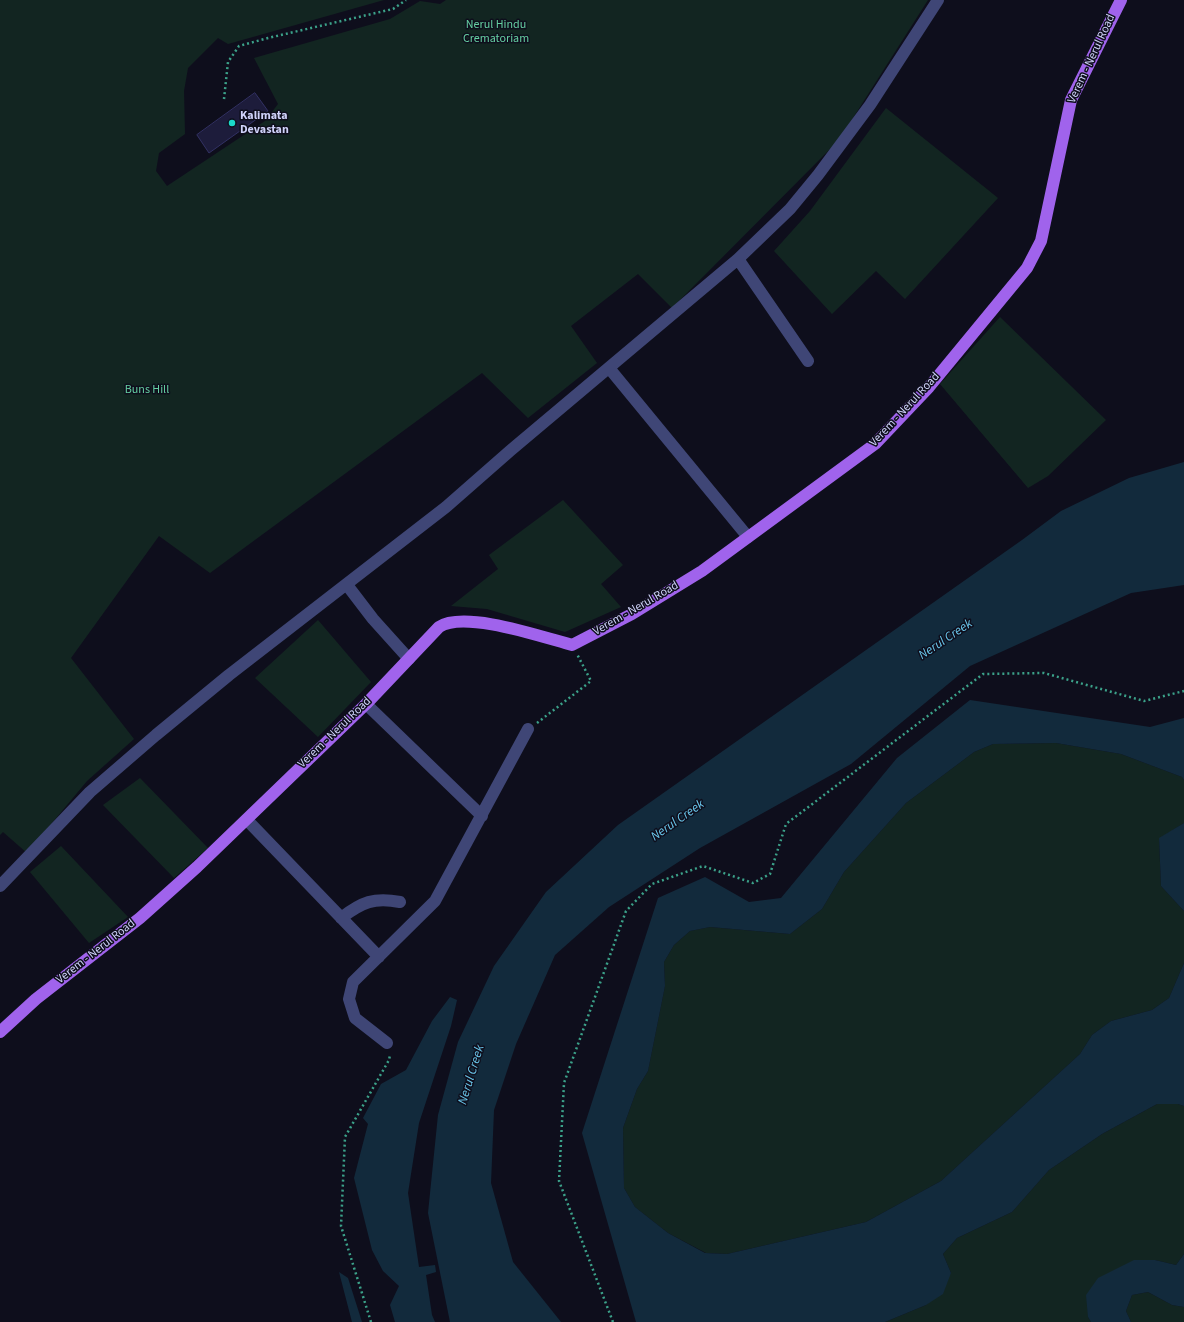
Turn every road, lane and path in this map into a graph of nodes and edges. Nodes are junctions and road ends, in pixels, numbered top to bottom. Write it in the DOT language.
graph roads {
  1 [pos="406,0"];
  2 [pos="938,0"];
  3 [pos="1121,0"];
  4 [pos="224,99"];
  5 [pos="738,259"];
  6 [pos="808,361"];
  7 [pos="609,368"];
  8 [pos="748,537"];
  9 [pos="347,585"];
  10 [pos="572,645"];
  11 [pos="409,659"];
  12 [pos="1184,690"];
  13 [pos="366,704"];
  14 [pos="528,729"];
  15 [pos="482,816"];
  16 [pos="247,820"];
  17 [pos="0,886"];
  18 [pos="400,902"];
  19 [pos="341,918"];
  20 [pos="379,957"];
  21 [pos="0,1032"];
  22 [pos="387,1043"];
  23 [pos="371,1322"];
  24 [pos="613,1322"];
  1 -- 4 [label="path"];
  2 -- 5 [label="street"];
  3 -- 8 [label="main road, Verem - Nerul Road"];
  5 -- 6 [label="street"];
  5 -- 7 [label="street"];
  7 -- 8 [label="street"];
  7 -- 9 [label="street"];
  8 -- 10 [label="main road, Verem - Nerul Road"];
  9 -- 11 [label="street"];
  9 -- 17 [label="street"];
  10 -- 11 [label="main road, Verem - Nerul Road"];
  10 -- 14 [label="path"];
  11 -- 13 [label="main road, Verem - Nerul Road"];
  12 -- 24 [label="path"];
  13 -- 15 [label="street"];
  13 -- 16 [label="main road, Verem - Nerul Road"];
  14 -- 15 [label="street"];
  15 -- 20 [label="street"];
  16 -- 19 [label="street"];
  16 -- 21 [label="main road, Verem - Nerul Road"];
  18 -- 19 [label="street"];
  19 -- 20 [label="street"];
  20 -- 22 [label="street"];
  22 -- 23 [label="path"];
}
